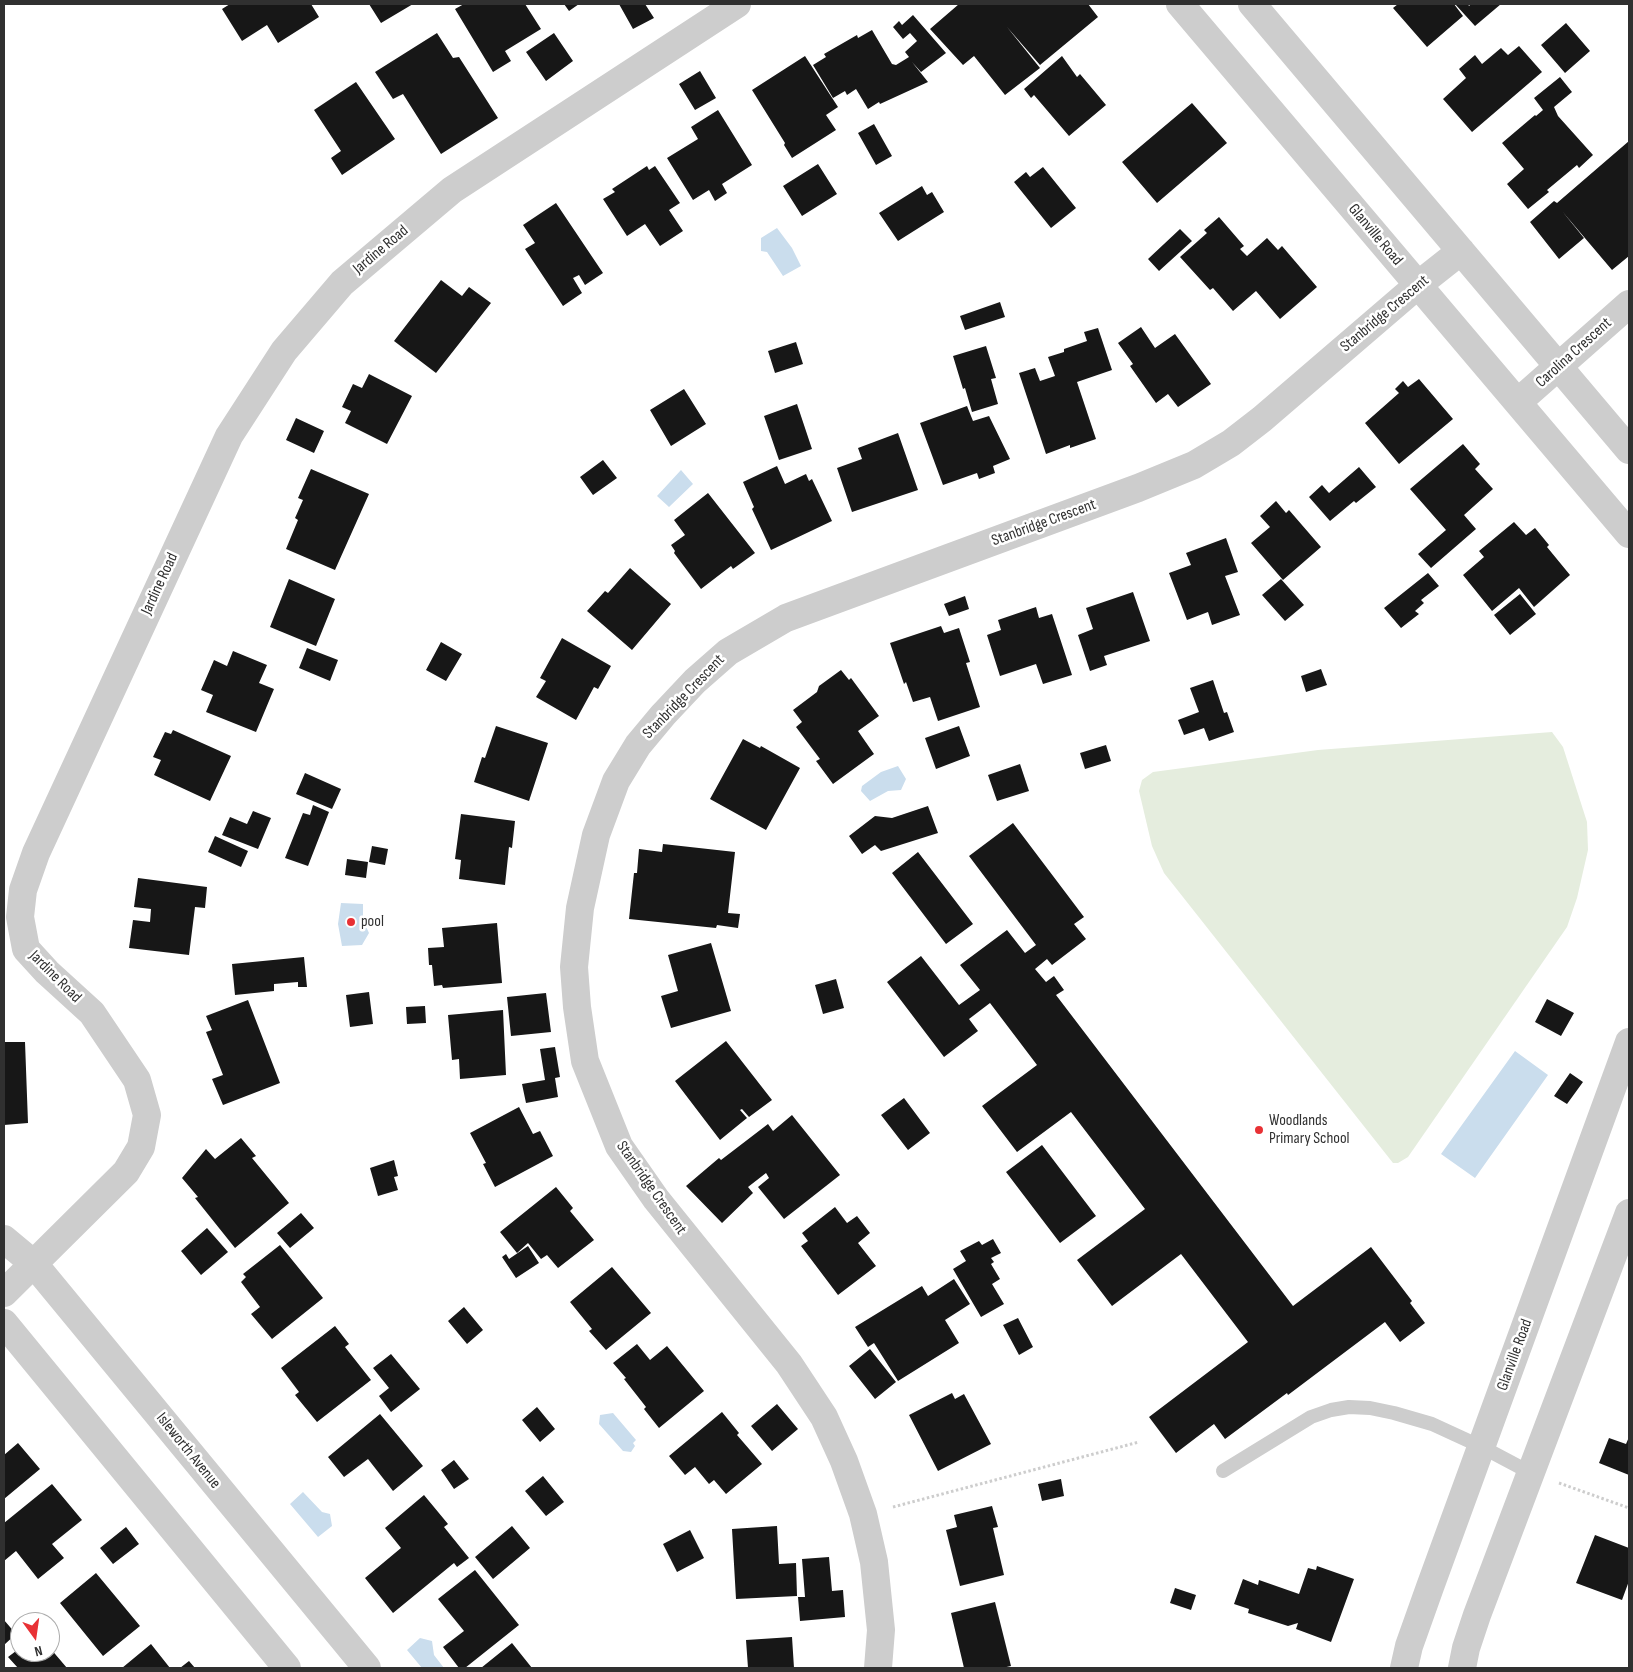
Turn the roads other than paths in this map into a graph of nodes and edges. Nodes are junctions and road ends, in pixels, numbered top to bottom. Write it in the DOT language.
graph roads {
  1 [pos="737,4"];
  2 [pos="1180,4"];
  3 [pos="1252,4"];
  4 [pos="1461,251"];
  5 [pos="1418,285"];
  6 [pos="1629,304"];
  7 [pos="1559,367"];
  8 [pos="1518,402"];
  9 [pos="1629,450"];
  10 [pos="1629,534"];
  11 [pos="1629,1042"];
  12 [pos="1629,1213"];
  13 [pos="4,1239"];
  14 [pos="34,1264"];
  15 [pos="4,1294"];
  16 [pos="4,1323"];
  17 [pos="1482,1447"];
  18 [pos="1223,1471"];
  19 [pos="1531,1473"];
  20 [pos="287,1668"];
  21 [pos="366,1668"];
  22 [pos="878,1668"];
  23 [pos="1404,1668"];
  24 [pos="1462,1668"];
  1 -- 14 [label="street, Jardine Road"];
  2 -- 5 [label="street, Glanville Road"];
  3 -- 4 [label="street"];
  4 -- 5 [label="street, Stanbridge Crescent"];
  4 -- 7 [label="street"];
  5 -- 8 [label="street, Glanville Road"];
  5 -- 22 [label="street, Stanbridge Crescent"];
  6 -- 7 [label="street, Carolina Crescent"];
  7 -- 8 [label="street, Carolina Crescent"];
  7 -- 9 [label="street"];
  8 -- 10 [label="street, Glanville Road"];
  11 -- 17 [label="street, Glanville Road"];
  12 -- 19 [label="street"];
  13 -- 14 [label="street, Isleworth Avenue"];
  14 -- 15 [label="street, Jardine Road"];
  14 -- 21 [label="street, Isleworth Avenue"];
  16 -- 20 [label="street"];
  17 -- 18 [label="lane"];
  17 -- 19 [label="lane"];
  17 -- 23 [label="street, Glanville Road"];
  19 -- 24 [label="street"];
}
